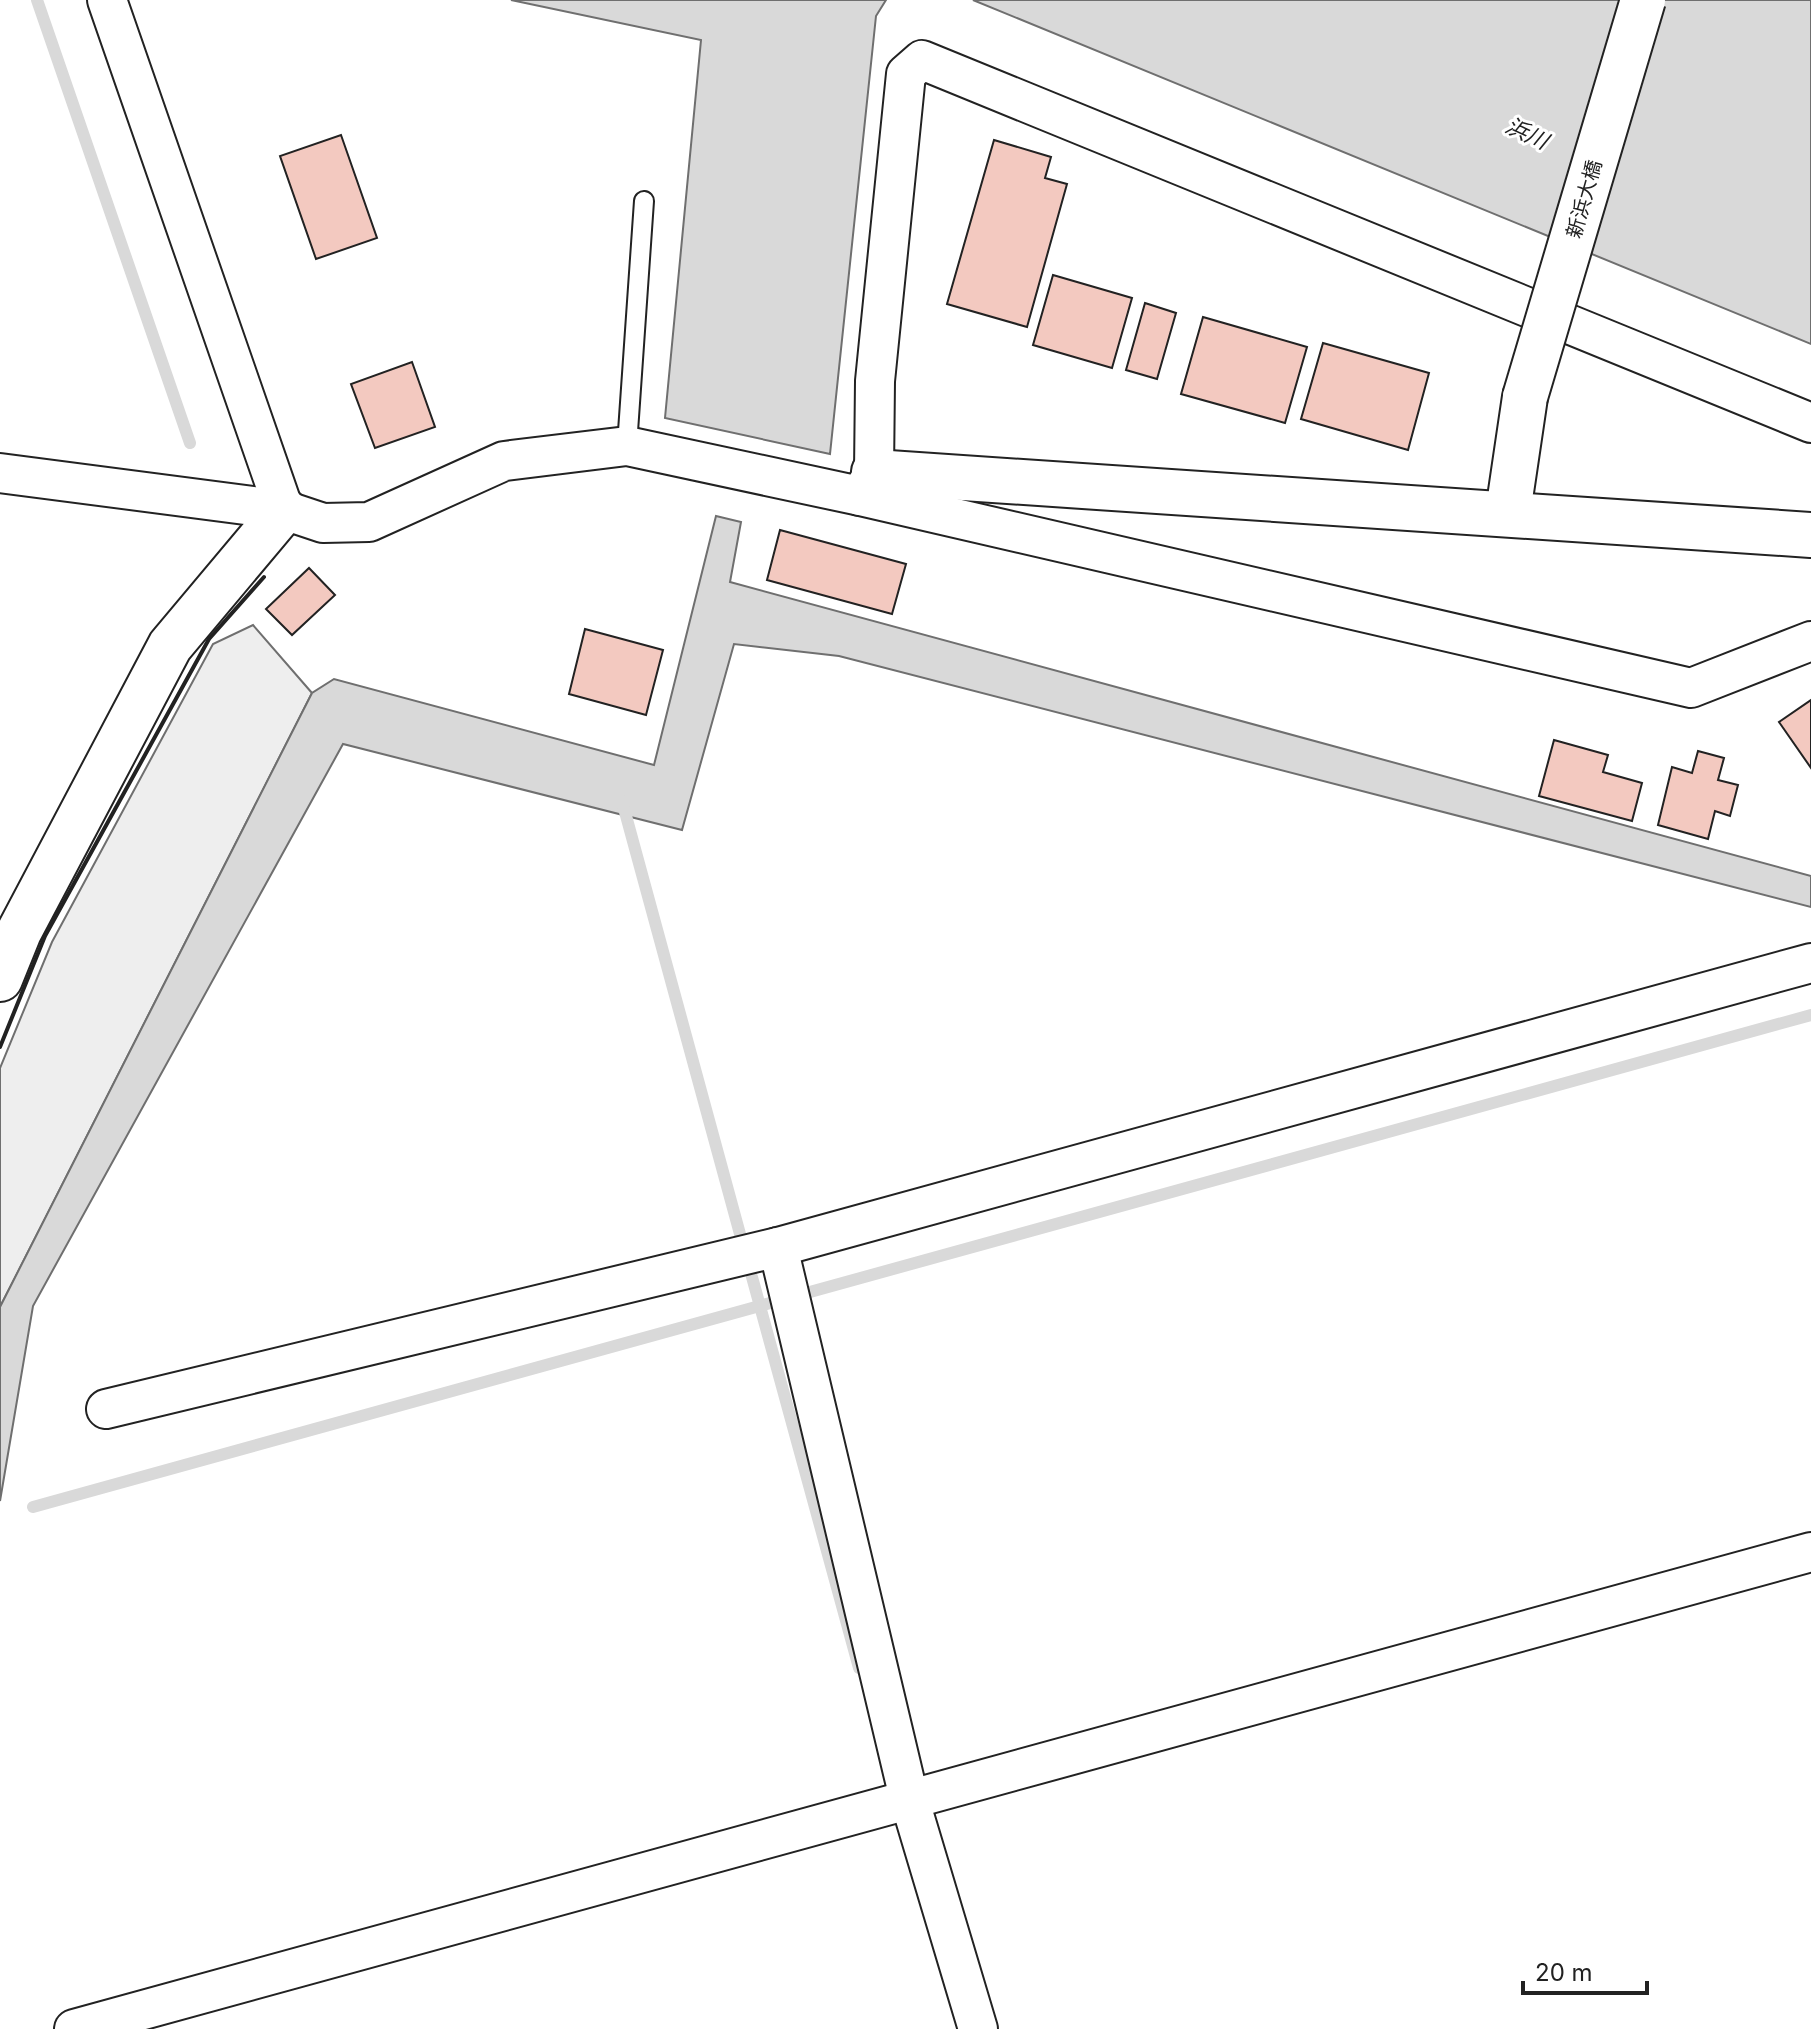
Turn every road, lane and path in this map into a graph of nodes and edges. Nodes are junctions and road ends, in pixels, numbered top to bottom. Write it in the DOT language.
graph roads {
  1 [pos="107,0"];
  2 [pos="1643,0"];
  3 [pos="644,201"];
  4 [pos="1811,423"];
  5 [pos="627,446"];
  6 [pos="0,473"];
  7 [pos="867,484"];
  8 [pos="284,510"];
  9 [pos="1508,512"];
  10 [pos="1811,535"];
  11 [pos="1811,641"];
  12 [pos="1811,963"];
  13 [pos="0,979"];
  14 [pos="778,1247"];
  15 [pos="106,1409"];
  16 [pos="1811,1552"];
  17 [pos="909,1798"];
  18 [pos="74,2029"];
  19 [pos="978,2029"];
  1 -- 8 [label="street"];
  2 -- 9 [label="street, 新浜大橋, bridge"];
  3 -- 5 [label="lane"];
  4 -- 7 [label="street"];
  5 -- 7 [label="street"];
  5 -- 8 [label="street"];
  6 -- 8 [label="street"];
  7 -- 9 [label="street"];
  7 -- 11 [label="street"];
  8 -- 13 [label="street"];
  9 -- 10 [label="street"];
  12 -- 14 [label="street"];
  14 -- 15 [label="street"];
  14 -- 17 [label="street"];
  16 -- 17 [label="street"];
  17 -- 18 [label="street"];
  17 -- 19 [label="street"];
}
